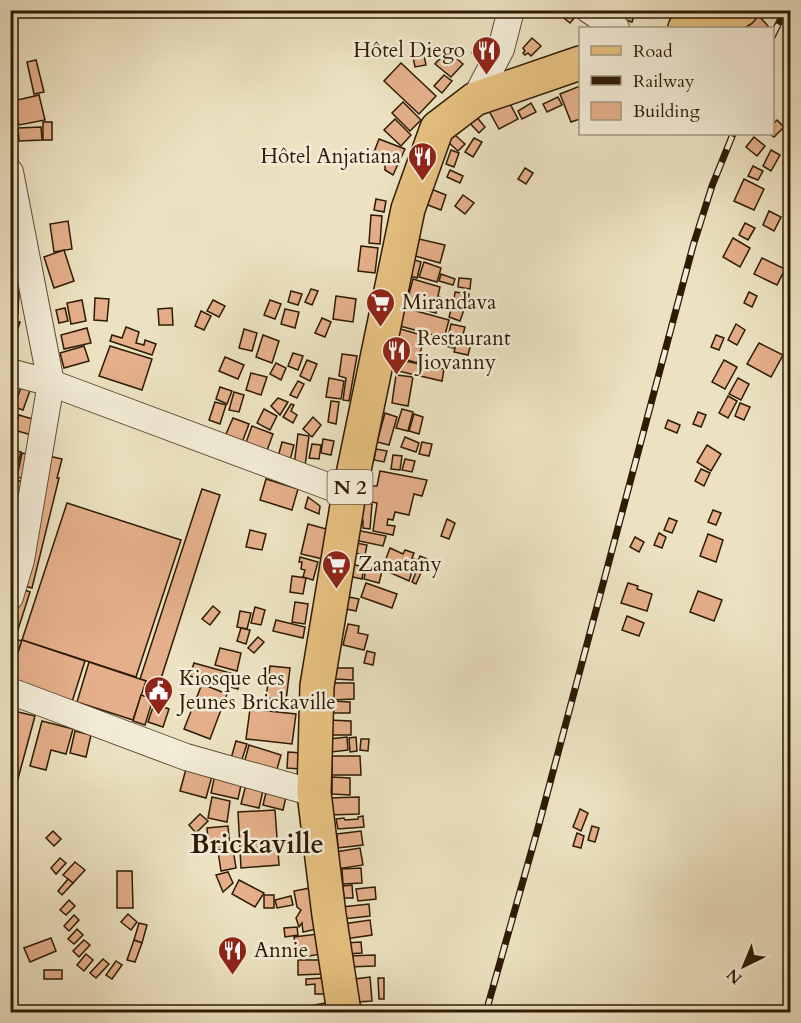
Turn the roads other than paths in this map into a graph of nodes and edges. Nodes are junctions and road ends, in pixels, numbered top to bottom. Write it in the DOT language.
graph roads {
  1 [pos="511,10"];
  2 [pos="589,10"];
  3 [pos="741,10"];
  4 [pos="614,27"];
  5 [pos="690,27"];
  6 [pos="579,63"];
  7 [pos="475,99"];
  8 [pos="10,172"];
  9 [pos="10,372"];
  10 [pos="51,383"];
  11 [pos="349,494"];
  12 [pos="10,597"];
  13 [pos="10,691"];
  14 [pos="314,793"];
  15 [pos="344,1012"];
  1 -- 7 [label="street"];
  2 -- 4 [label="street"];
  3 -- 5 [label="main road"];
  6 -- 7 [label="main road, N 2"];
  7 -- 11 [label="main road, N 2"];
  8 -- 10 [label="street"];
  9 -- 10 [label="street"];
  10 -- 11 [label="street"];
  10 -- 12 [label="street"];
  11 -- 14 [label="main road, N 2"];
  13 -- 14 [label="street"];
  14 -- 15 [label="main road, N 2"];
}
